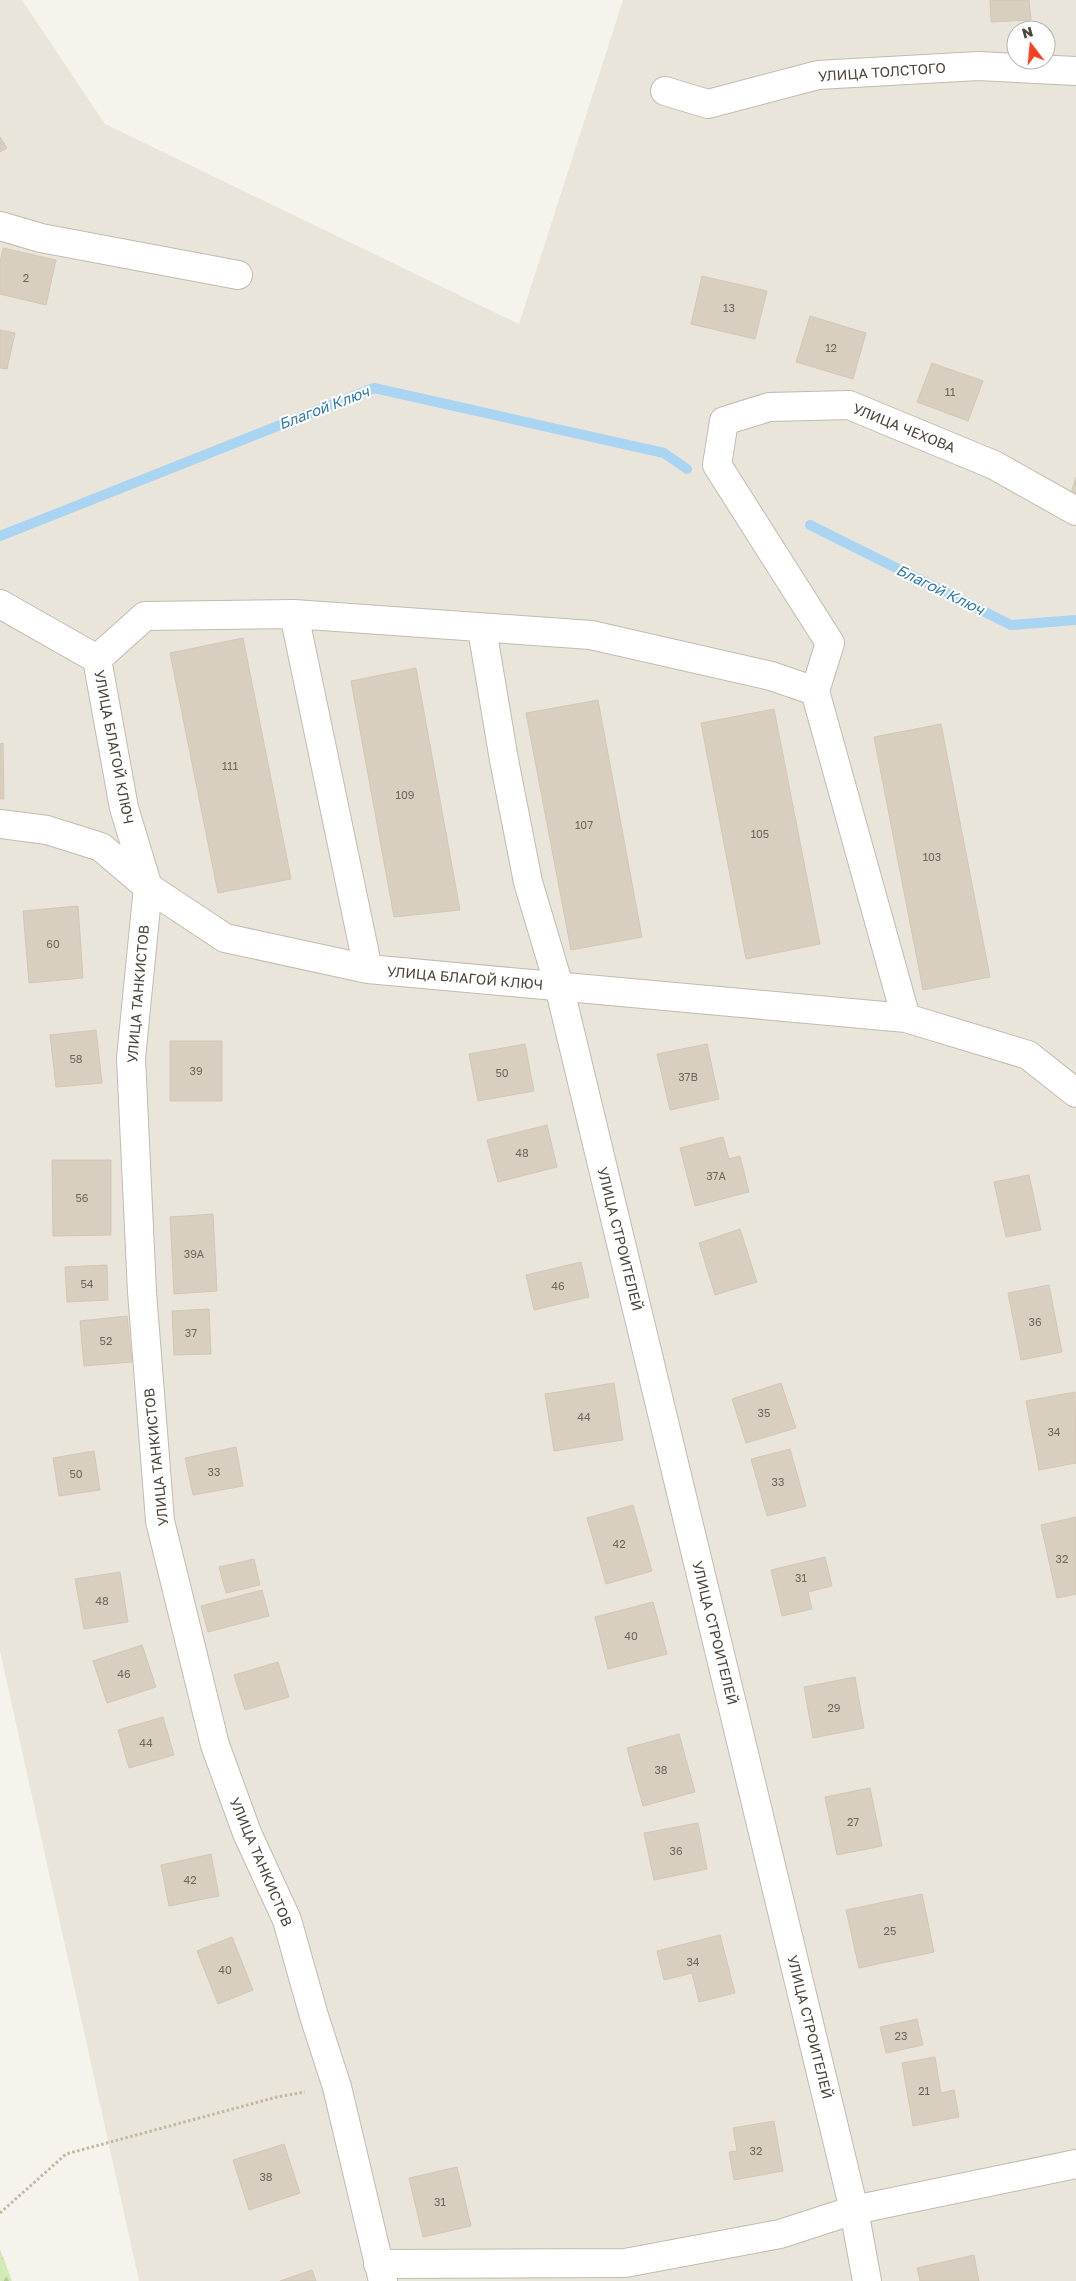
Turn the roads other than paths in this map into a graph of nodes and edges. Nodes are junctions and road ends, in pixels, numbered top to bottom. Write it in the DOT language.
graph roads {
  1 [pos="1076,71"];
  2 [pos="665,91"];
  3 [pos="0,226"];
  4 [pos="238,274"];
  5 [pos="1076,511"];
  6 [pos="0,604"];
  7 [pos="294,614"];
  8 [pos="482,629"];
  9 [pos="96,659"];
  10 [pos="815,691"];
  11 [pos="0,824"];
  12 [pos="148,887"];
  13 [pos="368,968"];
  14 [pos="560,986"];
  15 [pos="906,1018"];
  16 [pos="1076,1093"];
  17 [pos="1076,2164"];
  18 [pos="854,2210"];
  19 [pos="380,2272"];
  20 [pos="867,2281"];
  1 -- 2 [label="street, УЛИЦА ТОЛСТОГО"];
  3 -- 4 [label="street"];
  5 -- 10 [label="street, УЛИЦА ЧЕХОВА"];
  6 -- 9 [label="street"];
  7 -- 8 [label="street"];
  7 -- 9 [label="street"];
  7 -- 13 [label="street"];
  8 -- 10 [label="street"];
  8 -- 14 [label="street, УЛИЦА СТРОИТЕЛЕЙ"];
  9 -- 12 [label="street, УЛИЦА БЛАГОЙ КЛЮЧ"];
  10 -- 15 [label="street"];
  11 -- 12 [label="street"];
  12 -- 13 [label="street, УЛИЦА БЛАГОЙ КЛЮЧ"];
  12 -- 19 [label="street, УЛИЦА ТАНКИСТОВ"];
  13 -- 14 [label="street, УЛИЦА БЛАГОЙ КЛЮЧ"];
  14 -- 15 [label="street, УЛИЦА БЛАГОЙ КЛЮЧ"];
  14 -- 18 [label="street, УЛИЦА СТРОИТЕЛЕЙ"];
  15 -- 16 [label="street, УЛИЦА БЛАГОЙ КЛЮЧ"];
  17 -- 18 [label="street"];
  18 -- 19 [label="street"];
  18 -- 20 [label="street, УЛИЦА СТРОИТЕЛЕЙ"];
}
